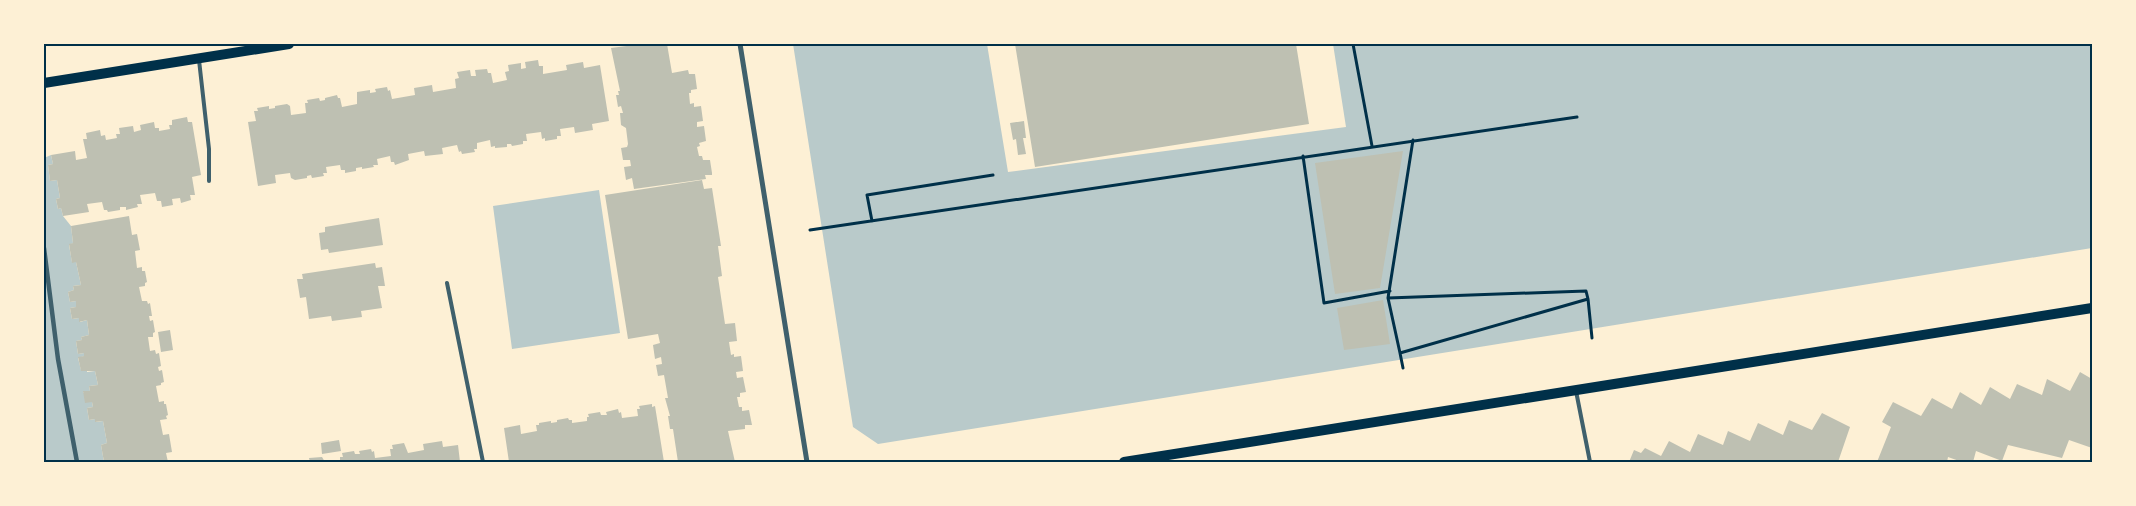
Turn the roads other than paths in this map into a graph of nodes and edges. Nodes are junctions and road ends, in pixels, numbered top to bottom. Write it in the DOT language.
graph roads {
  1 [pos="289,44"];
  2 [pos="740,44"];
  3 [pos="198,58"];
  4 [pos="44,83"];
  5 [pos="209,181"];
  6 [pos="44,248"];
  7 [pos="447,284"];
  8 [pos="44,296"];
  9 [pos="50,296"];
  10 [pos="2092,308"];
  11 [pos="1576,390"];
  12 [pos="1138,461"];
  13 [pos="77,462"];
  14 [pos="483,462"];
  15 [pos="807,462"];
  16 [pos="1124,462"];
  17 [pos="1590,462"];
  1 -- 3 [label="main road"];
  2 -- 15 [label="street"];
  3 -- 4 [label="main road"];
  3 -- 5 [label="lane"];
  6 -- 9 [label="street"];
  7 -- 14 [label="lane"];
  8 -- 9 [label="street"];
  9 -- 13 [label="street"];
  10 -- 11 [label="main road"];
  11 -- 12 [label="main road"];
  11 -- 17 [label="lane"];
  12 -- 16 [label="main road"];
}
